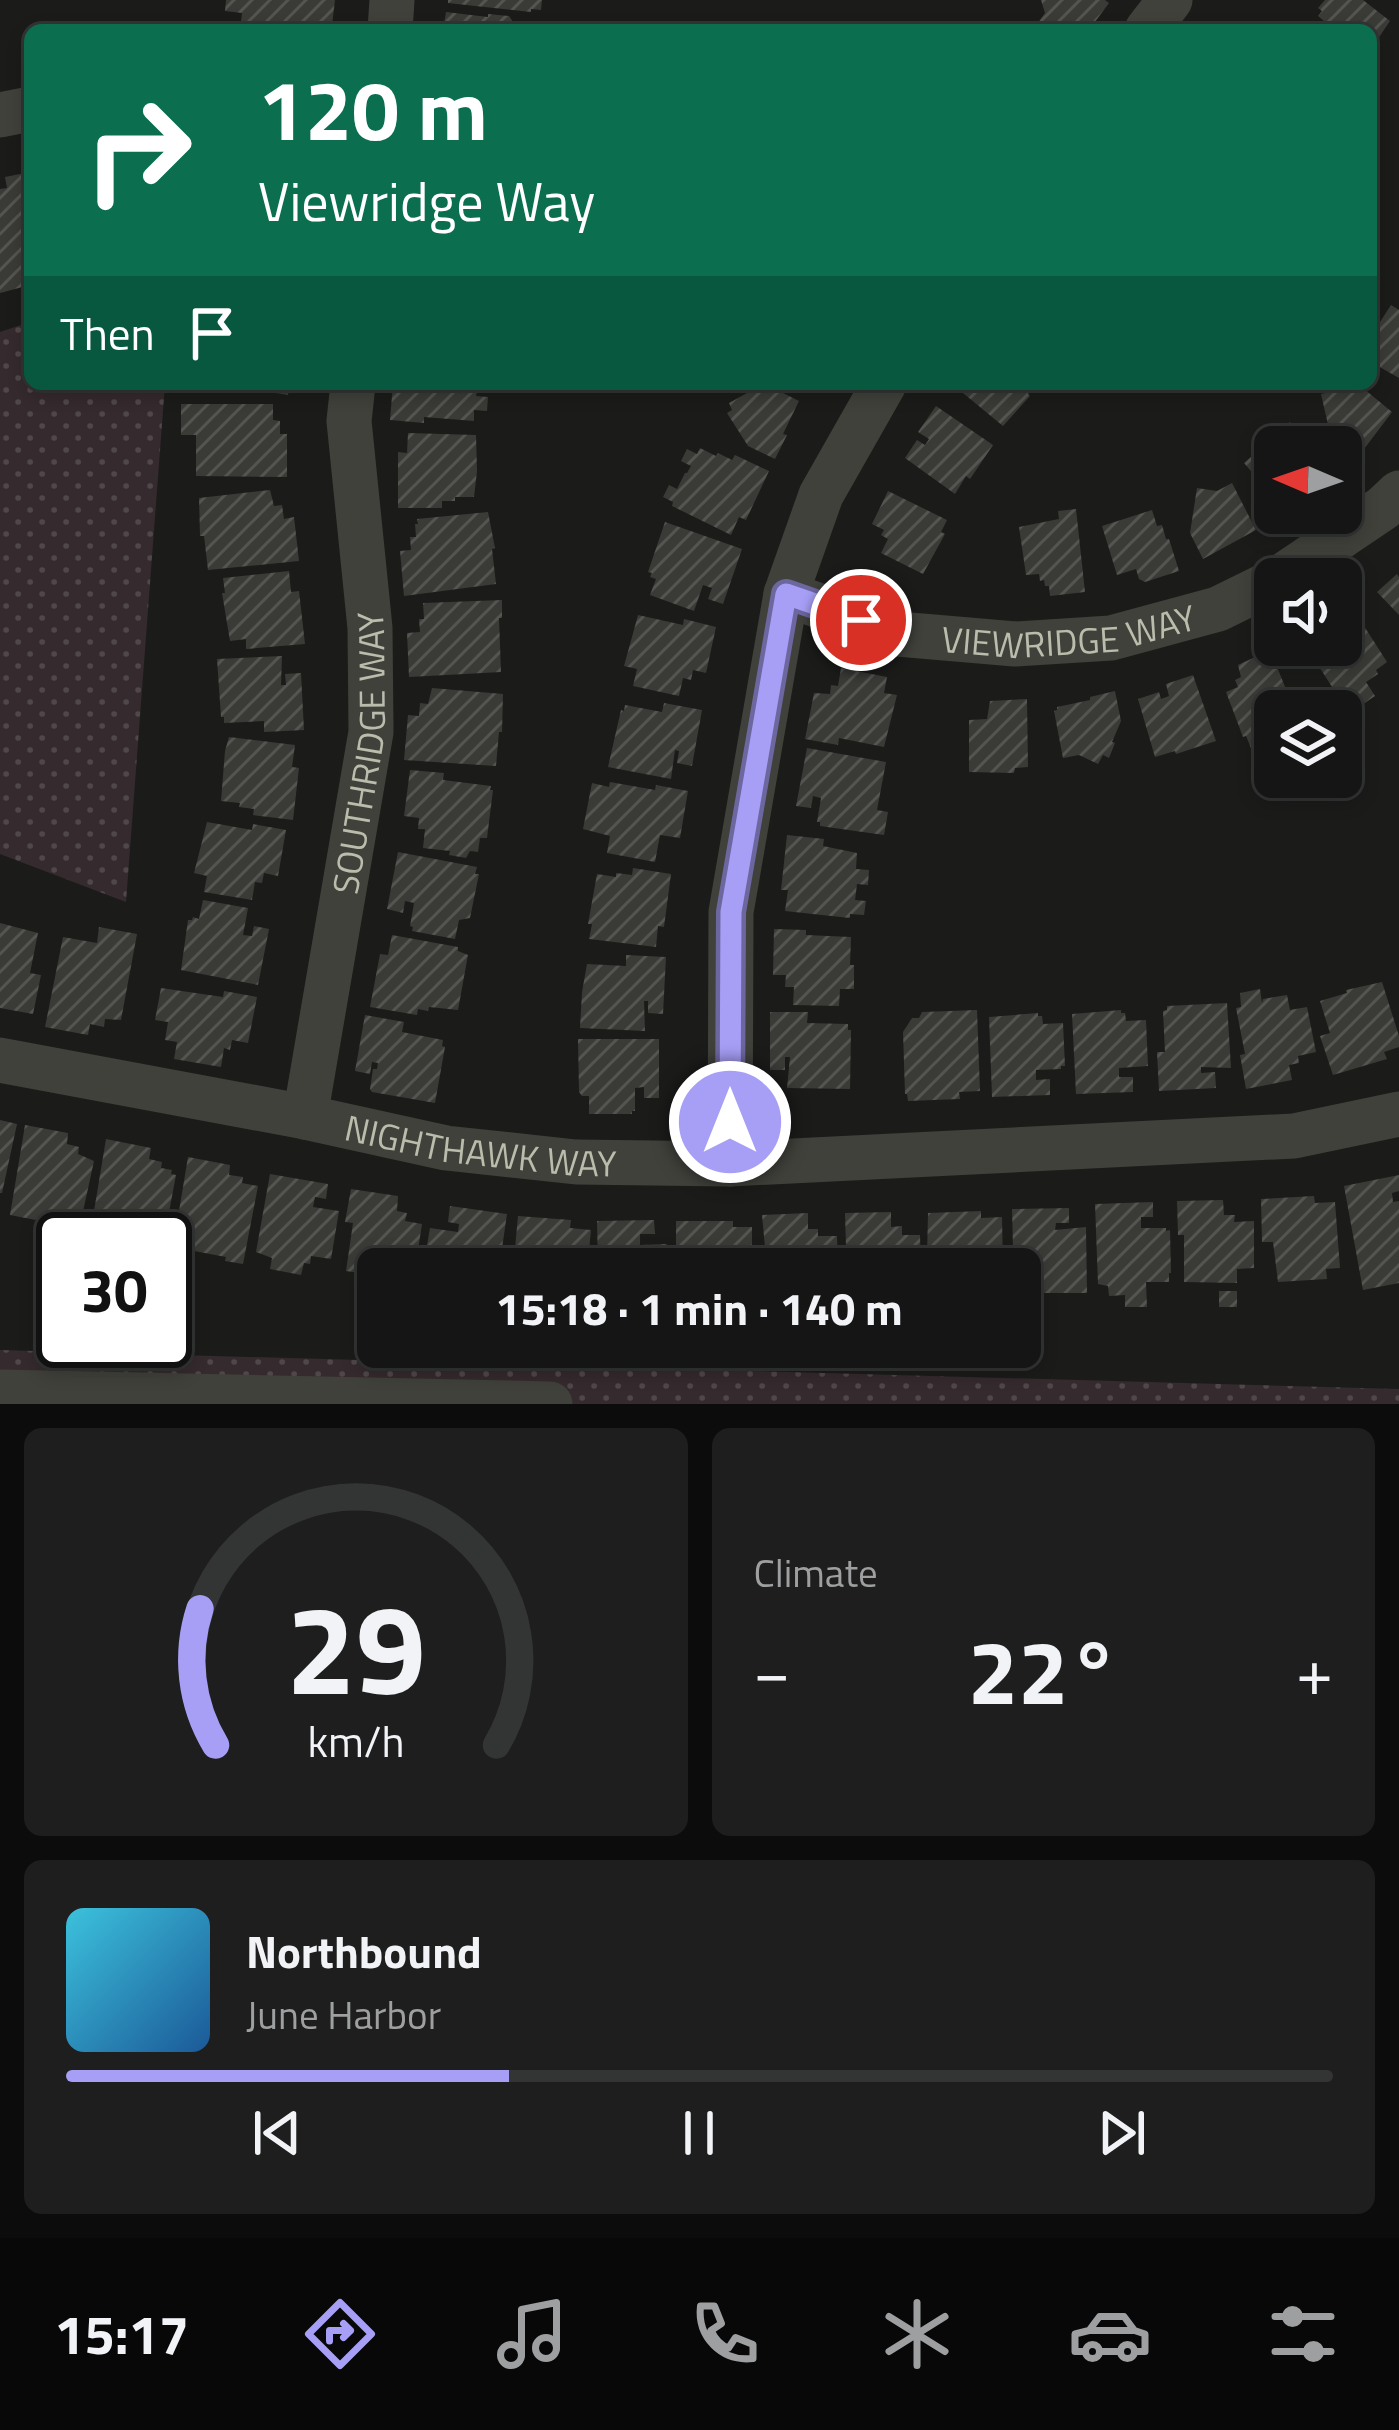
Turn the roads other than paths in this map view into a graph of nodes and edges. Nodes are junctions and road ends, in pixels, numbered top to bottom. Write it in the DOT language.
graph roads {
  1 [pos="352,390"];
  2 [pos="881,390"];
  3 [pos="1399,493"];
  4 [pos="1309,558"];
  5 [pos="1254,591"];
  6 [pos="786,594"];
  7 [pos="0,1060"];
  8 [pos="1399,1114"];
  9 [pos="305,1117"];
  10 [pos="730,1164"];
  11 [pos="0,1392"];
  12 [pos="550,1404"];
  1 -- 9 [label="street, SOUTHRIDGE WAY"];
  2 -- 6 [label="street"];
  3 -- 4 [label="street, VIEWRIDGE WAY"];
  5 -- 6 [label="street, VIEWRIDGE WAY"];
  6 -- 10 [label="street"];
  7 -- 9 [label="street, NIGHTHAWK WAY"];
  8 -- 10 [label="street, NIGHTHAWK WAY"];
  9 -- 10 [label="street, NIGHTHAWK WAY"];
  11 -- 12 [label="street"];
}
